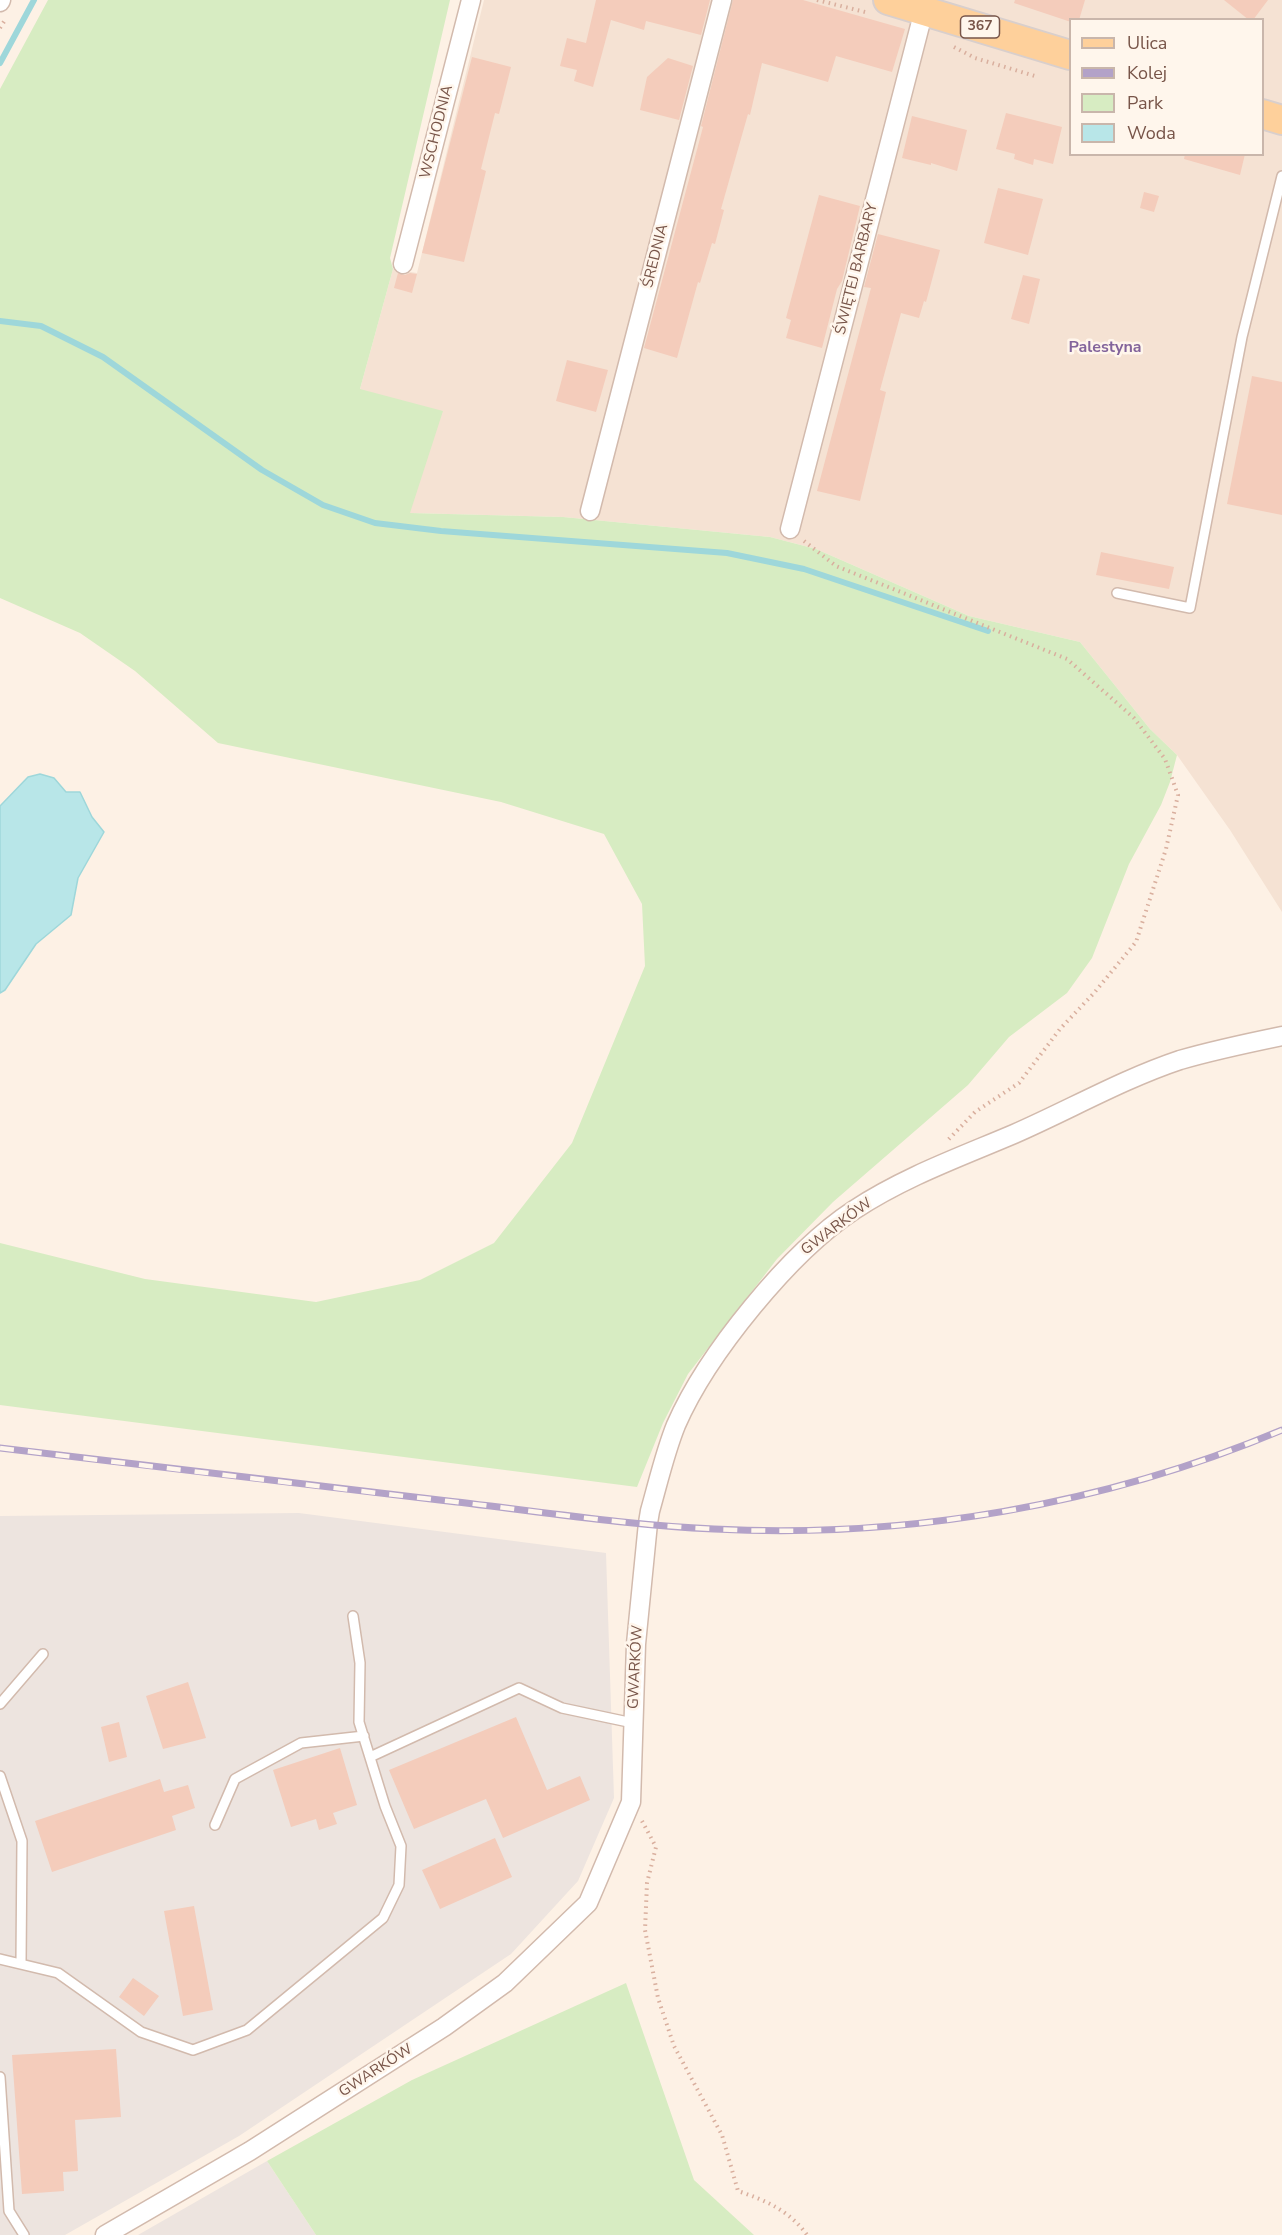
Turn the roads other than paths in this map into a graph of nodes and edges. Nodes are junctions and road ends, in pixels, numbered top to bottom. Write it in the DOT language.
graph roads {
  1 [pos="471,0"];
  2 [pos="722,0"];
  3 [pos="888,0"];
  4 [pos="924,9"];
  5 [pos="1069,54"];
  6 [pos="1264,114"];
  7 [pos="1282,120"];
  8 [pos="1282,176"];
  9 [pos="403,264"];
  10 [pos="590,511"];
  11 [pos="790,529"];
  12 [pos="1117,593"];
  13 [pos="1282,1036"];
  14 [pos="353,1616"];
  15 [pos="43,1654"];
  16 [pos="0,1704"];
  17 [pos="633,1723"];
  18 [pos="364,1736"];
  19 [pos="370,1758"];
  20 [pos="0,1776"];
  21 [pos="215,1825"];
  22 [pos="0,1959"];
  23 [pos="21,1963"];
  24 [pos="0,2077"];
  25 [pos="24,2235"];
  26 [pos="105,2235"];
  1 -- 9 [label="street, WSCHODNIA"];
  2 -- 10 [label="street, ŚREDNIA"];
  3 -- 4 [label="main road, 367"];
  4 -- 5 [label="main road, 367"];
  4 -- 11 [label="street, ŚWIĘTEJ BARBARY"];
  6 -- 7 [label="main road"];
  8 -- 12 [label="lane"];
  13 -- 17 [label="street, GWARKÓW"];
  14 -- 18 [label="lane"];
  15 -- 16 [label="lane"];
  17 -- 19 [label="lane, GWARKÓW"];
  17 -- 26 [label="street, GWARKÓW"];
  18 -- 19 [label="lane"];
  18 -- 21 [label="lane"];
  19 -- 23 [label="lane"];
  20 -- 23 [label="lane"];
  22 -- 23 [label="lane"];
  24 -- 25 [label="lane"];
}
